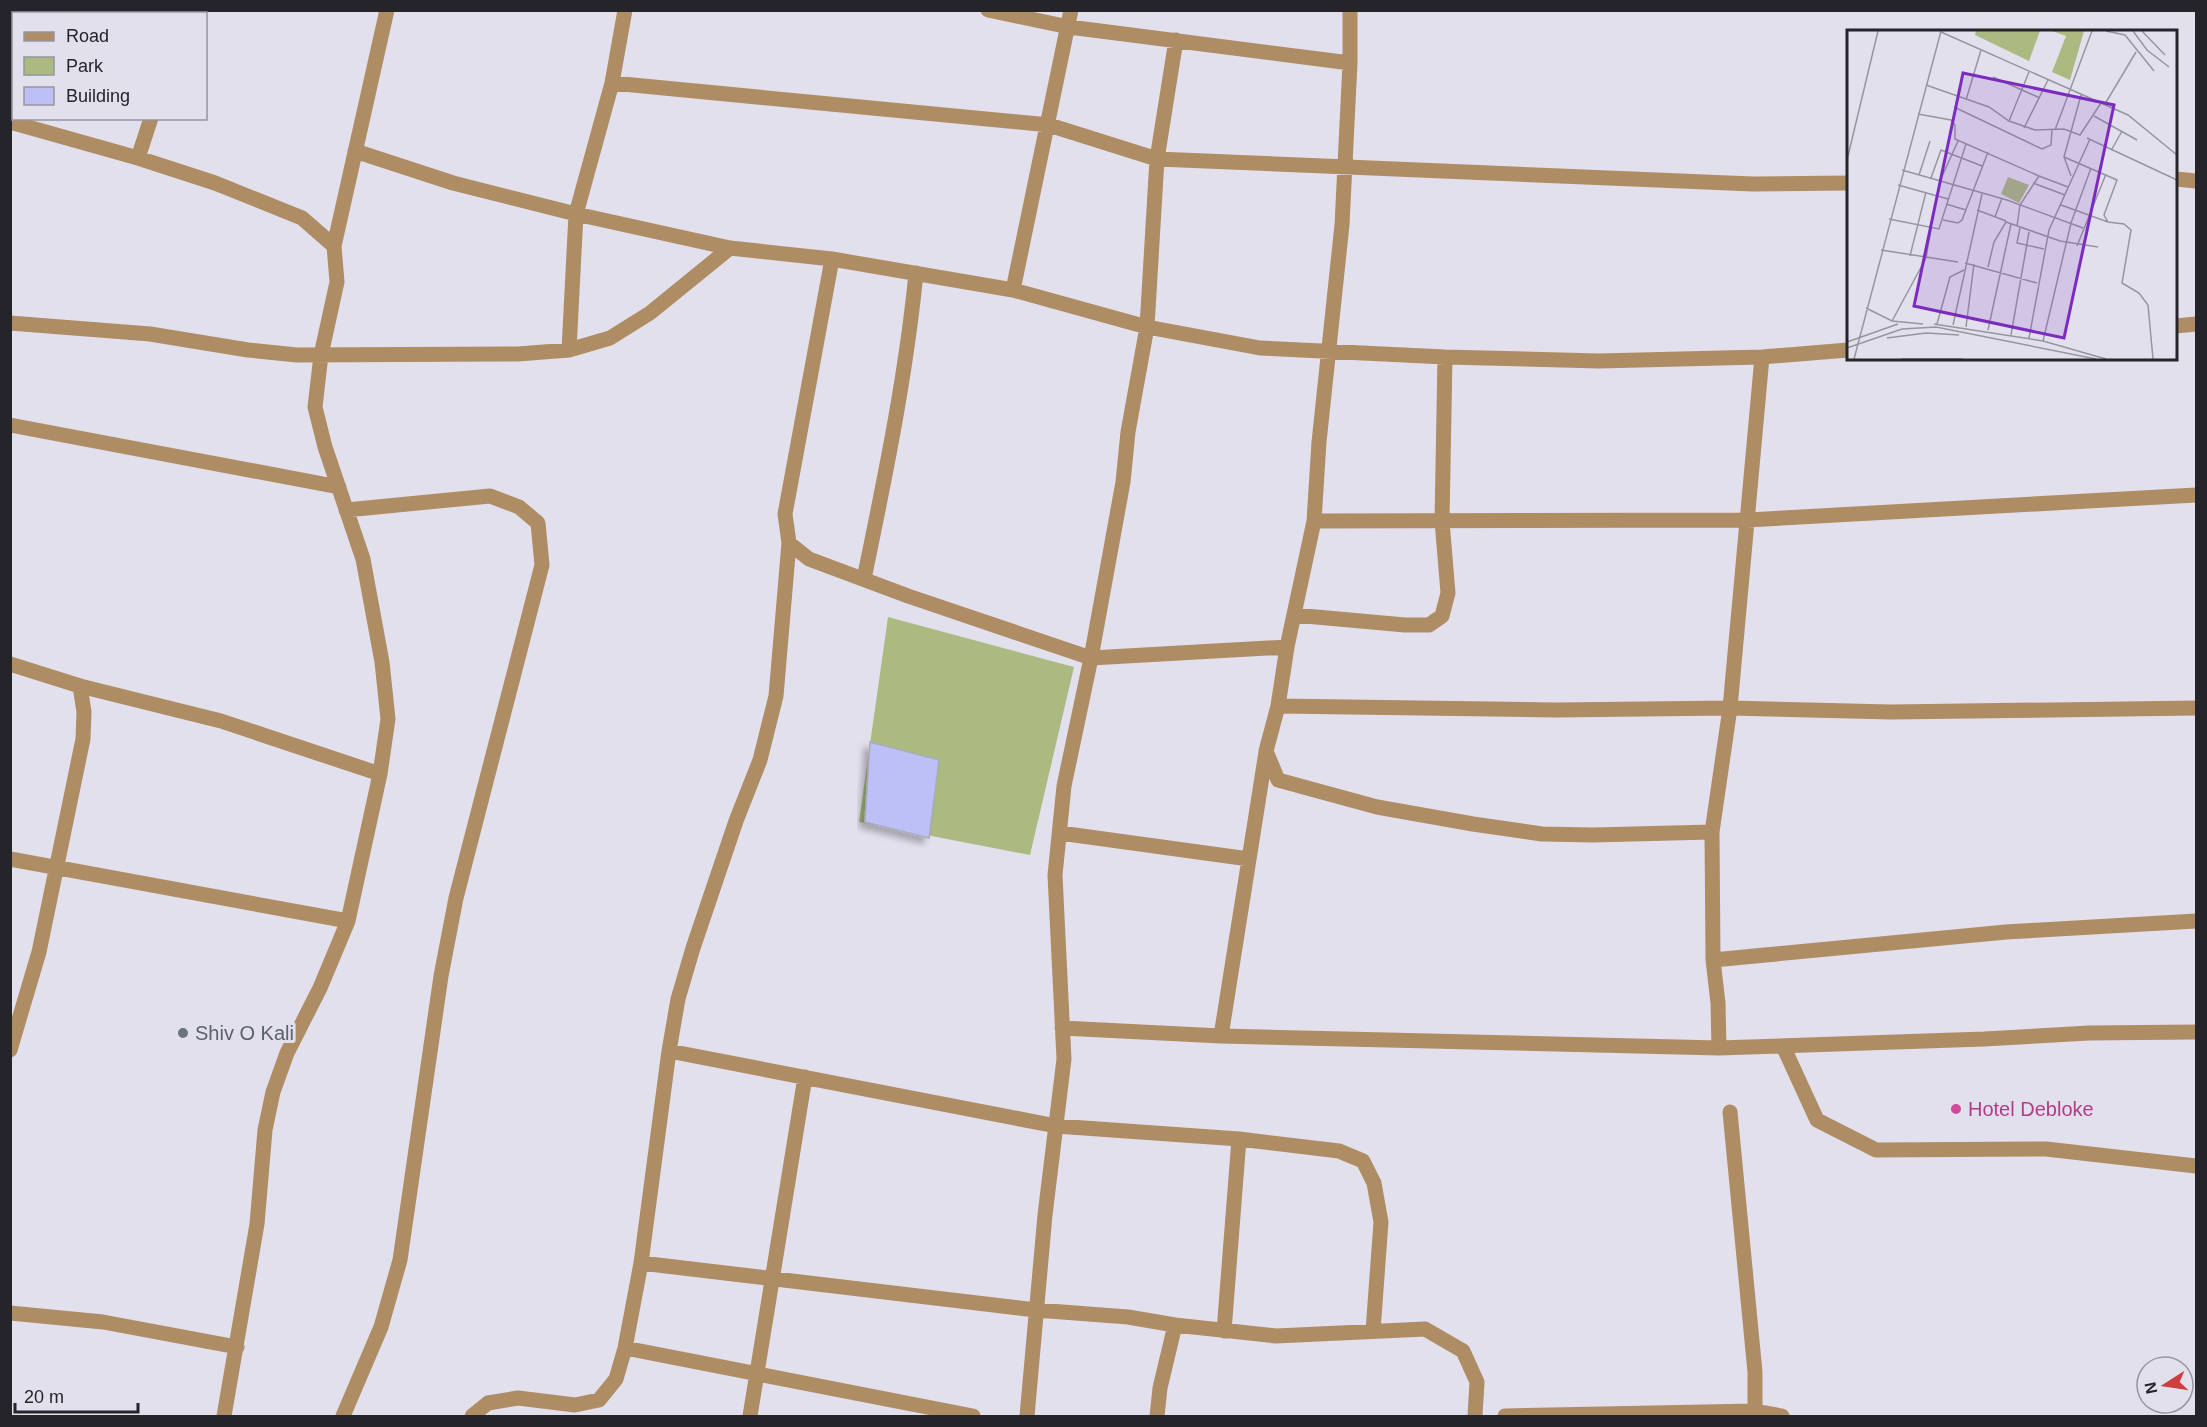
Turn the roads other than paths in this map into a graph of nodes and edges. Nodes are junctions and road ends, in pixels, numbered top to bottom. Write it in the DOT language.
graph roads {
  1 [pos="387,10"];
  2 [pos="625,10"];
  3 [pos="988,10"];
  4 [pos="1071,10"];
  5 [pos="1350,10"];
  6 [pos="1069,27"];
  7 [pos="1176,40"];
  8 [pos="1350,63"];
  9 [pos="612,83"];
  10 [pos="12,84"];
  11 [pos="10,101"];
  12 [pos="150,120"];
  13 [pos="10,122"];
  14 [pos="1049,125"];
  15 [pos="355,151"];
  16 [pos="138,158"];
  17 [pos="1157,159"];
  18 [pos="1344,165"];
  19 [pos="2177,179"];
  20 [pos="2196,181"];
  21 [pos="1847,183"];
  22 [pos="576,214"];
  23 [pos="334,246"];
  24 [pos="730,248"];
  25 [pos="832,259"];
  26 [pos="916,273"];
  27 [pos="1013,290"];
  28 [pos="10,323"];
  29 [pos="2196,324"];
  30 [pos="2177,326"];
  31 [pos="1147,327"];
  32 [pos="569,350"];
  33 [pos="1847,350"];
  34 [pos="1330,352"];
  35 [pos="321,355"];
  36 [pos="1445,357"];
  37 [pos="1762,357"];
  38 [pos="10,425"];
  39 [pos="339,487"];
  40 [pos="2196,495"];
  41 [pos="346,510"];
  42 [pos="1747,520"];
  43 [pos="1314,521"];
  44 [pos="1442,521"];
  45 [pos="789,543"];
  46 [pos="864,579"];
  47 [pos="1294,615"];
  48 [pos="1287,647"];
  49 [pos="1091,658"];
  50 [pos="10,664"];
  51 [pos="80,686"];
  52 [pos="1278,706"];
  53 [pos="1730,708"];
  54 [pos="2196,708"];
  55 [pos="1266,751"];
  56 [pos="380,774"];
  57 [pos="1712,832"];
  58 [pos="1060,833"];
  59 [pos="10,859"];
  60 [pos="1249,859"];
  61 [pos="56,867"];
  62 [pos="348,921"];
  63 [pos="2196,921"];
  64 [pos="1713,960"];
  65 [pos="1062,1028"];
  66 [pos="2196,1032"];
  67 [pos="1221,1036"];
  68 [pos="1783,1046"];
  69 [pos="1719,1048"];
  70 [pos="10,1050"];
  71 [pos="669,1051"];
  72 [pos="805,1077"];
  73 [pos="1730,1112"];
  74 [pos="1056,1126"];
  75 [pos="1239,1139"];
  76 [pos="2196,1166"];
  77 [pos="641,1263"];
  78 [pos="773,1278"];
  79 [pos="1036,1310"];
  80 [pos="10,1314"];
  81 [pos="1175,1325"];
  82 [pos="1224,1331"];
  83 [pos="1373,1331"];
  84 [pos="237,1347"];
  85 [pos="626,1348"];
  86 [pos="759,1374"];
  87 [pos="1755,1414"];
  88 [pos="224,1416"];
  89 [pos="343,1416"];
  90 [pos="472,1416"];
  91 [pos="750,1416"];
  92 [pos="973,1416"];
  93 [pos="1027,1416"];
  94 [pos="1157,1416"];
  95 [pos="1476,1416"];
  96 [pos="1505,1416"];
  97 [pos="1782,1416"];
  1 -- 15 [label="street"];
  2 -- 9 [label="street"];
  3 -- 6 [label="street"];
  4 -- 6 [label="street"];
  5 -- 8 [label="street"];
  6 -- 7 [label="street"];
  6 -- 14 [label="street"];
  7 -- 8 [label="street"];
  7 -- 17 [label="street"];
  8 -- 18 [label="street"];
  9 -- 14 [label="street"];
  9 -- 22 [label="street"];
  10 -- 11 [label="street"];
  12 -- 16 [label="street"];
  13 -- 16 [label="street"];
  14 -- 17 [label="street"];
  14 -- 27 [label="street"];
  15 -- 22 [label="street"];
  15 -- 23 [label="street"];
  16 -- 23 [label="street"];
  17 -- 18 [label="street"];
  17 -- 31 [label="street"];
  18 -- 21 [label="street"];
  18 -- 34 [label="street"];
  19 -- 20 [label="street"];
  22 -- 24 [label="street"];
  22 -- 32 [label="street"];
  23 -- 35 [label="street"];
  24 -- 25 [label="street"];
  24 -- 32 [label="street"];
  25 -- 26 [label="street"];
  25 -- 45 [label="street"];
  26 -- 27 [label="street"];
  26 -- 46 [label="street"];
  27 -- 31 [label="street"];
  28 -- 35 [label="street"];
  29 -- 30 [label="street"];
  31 -- 34 [label="street"];
  31 -- 49 [label="street"];
  32 -- 35 [label="street"];
  33 -- 37 [label="street"];
  34 -- 36 [label="street"];
  34 -- 43 [label="street"];
  35 -- 39 [label="street"];
  36 -- 37 [label="street"];
  36 -- 44 [label="street"];
  37 -- 42 [label="street"];
  38 -- 39 [label="street"];
  39 -- 41 [label="street"];
  40 -- 42 [label="street"];
  41 -- 56 [label="street"];
  41 -- 89 [label="street"];
  42 -- 44 [label="street"];
  42 -- 53 [label="street"];
  43 -- 44 [label="street"];
  43 -- 47 [label="street"];
  44 -- 47 [label="street"];
  45 -- 46 [label="street"];
  45 -- 71 [label="street"];
  46 -- 49 [label="street"];
  47 -- 48 [label="street"];
  48 -- 49 [label="street"];
  48 -- 52 [label="street"];
  49 -- 58 [label="street"];
  50 -- 51 [label="street"];
  51 -- 56 [label="street"];
  51 -- 61 [label="street"];
  52 -- 53 [label="street"];
  52 -- 55 [label="street"];
  53 -- 54 [label="street"];
  53 -- 57 [label="street"];
  55 -- 57 [label="street"];
  55 -- 60 [label="street"];
  56 -- 62 [label="street"];
  57 -- 64 [label="street"];
  58 -- 60 [label="street"];
  58 -- 65 [label="street"];
  59 -- 61 [label="street"];
  60 -- 67 [label="street"];
  61 -- 62 [label="street"];
  61 -- 70 [label="street"];
  62 -- 84 [label="street"];
  63 -- 64 [label="street"];
  64 -- 69 [label="street"];
  65 -- 67 [label="street"];
  65 -- 74 [label="street"];
  66 -- 68 [label="street"];
  67 -- 69 [label="street"];
  68 -- 69 [label="street"];
  68 -- 76 [label="street"];
  71 -- 72 [label="street"];
  71 -- 77 [label="street"];
  72 -- 74 [label="street"];
  72 -- 78 [label="street"];
  73 -- 87 [label="street"];
  74 -- 75 [label="street"];
  74 -- 79 [label="street"];
  75 -- 82 [label="street"];
  75 -- 83 [label="street"];
  77 -- 78 [label="street"];
  77 -- 85 [label="street"];
  78 -- 79 [label="street"];
  78 -- 86 [label="street"];
  79 -- 81 [label="street"];
  79 -- 93 [label="street"];
  80 -- 84 [label="street"];
  81 -- 82 [label="street"];
  81 -- 94 [label="street"];
  82 -- 83 [label="street"];
  83 -- 95 [label="street"];
  84 -- 88 [label="street"];
  85 -- 86 [label="street"];
  85 -- 90 [label="street"];
  86 -- 91 [label="street"];
  86 -- 92 [label="street"];
  87 -- 96 [label="street"];
  87 -- 97 [label="street"];
}
